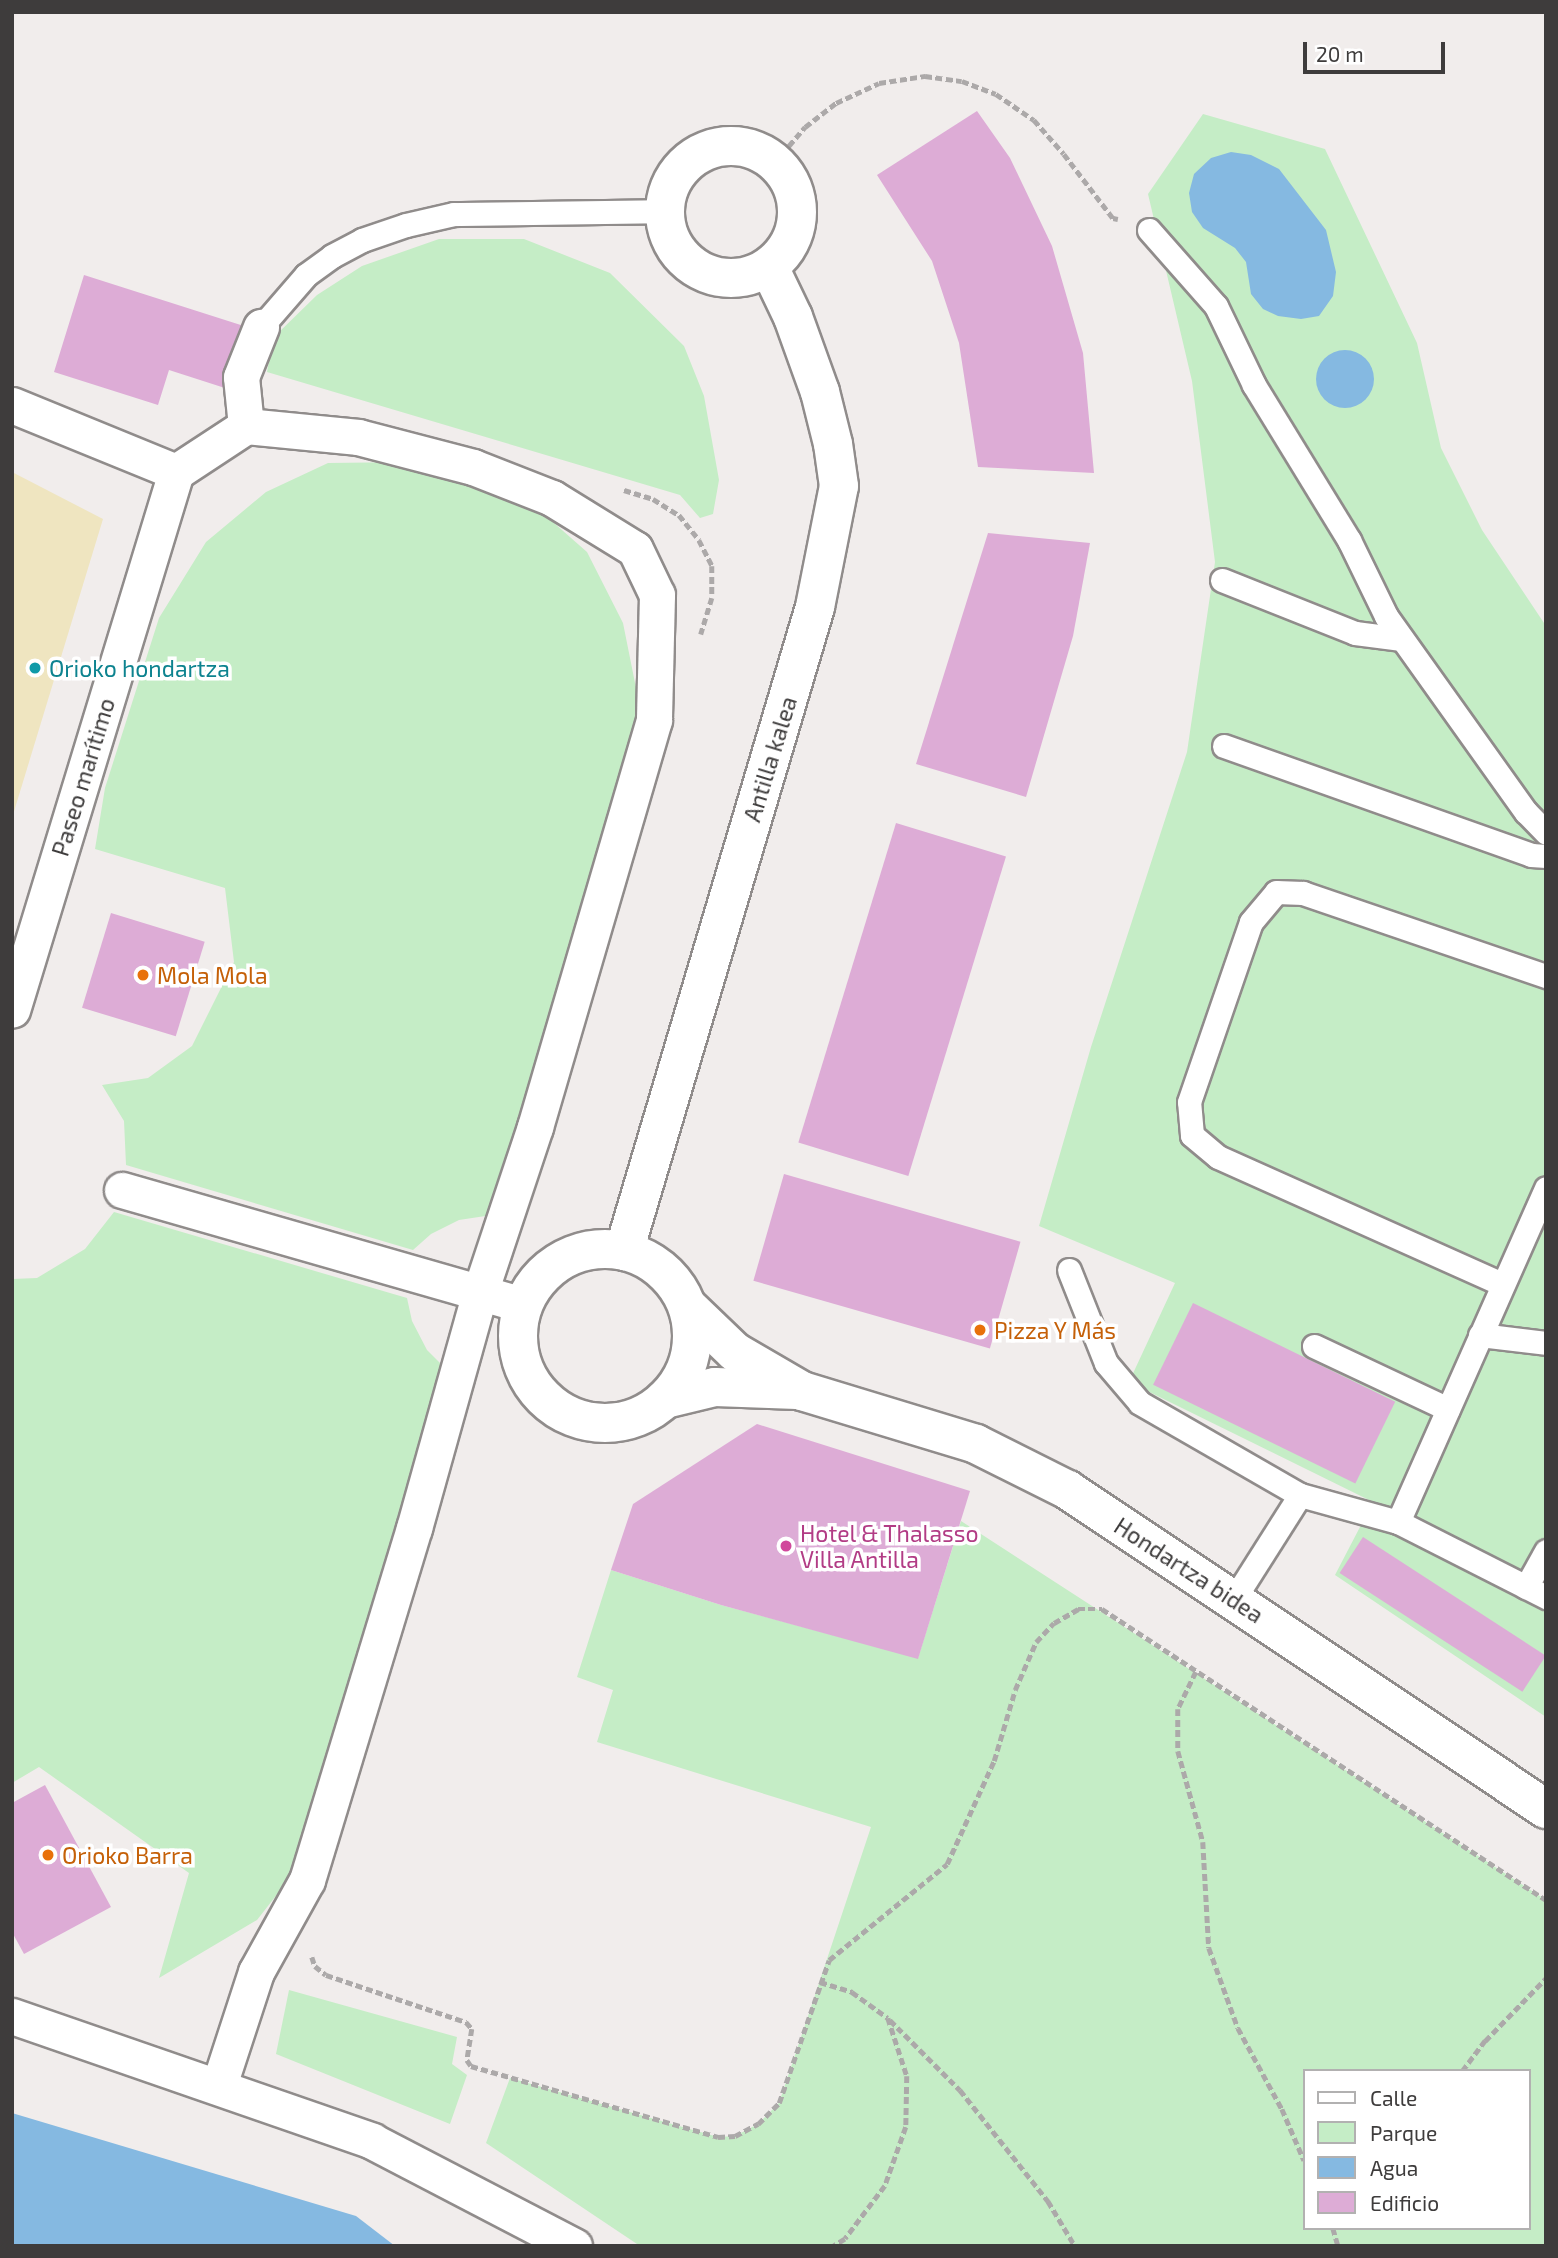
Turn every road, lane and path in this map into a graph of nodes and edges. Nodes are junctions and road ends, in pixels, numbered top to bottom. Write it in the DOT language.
graph roads {
  1 [pos="775,162"];
  2 [pos="665,211"];
  3 [pos="1149,230"];
  4 [pos="769,267"];
  5 [pos="261,327"];
  6 [pos="12,405"];
  7 [pos="246,426"];
  8 [pos="176,472"];
  9 [pos="614,487"];
  10 [pos="1222,580"];
  11 [pos="699,638"];
  12 [pos="1402,639"];
  13 [pos="1224,746"];
  14 [pos="1546,833"];
  15 [pos="1546,856"];
  16 [pos="1546,976"];
  17 [pos="12,1010"];
  18 [pos="1546,1188"];
  19 [pos="122,1190"];
  20 [pos="624,1251"];
  21 [pos="1069,1270"];
  22 [pos="1502,1284"];
  23 [pos="480,1292"];
  24 [pos="524,1305"];
  25 [pos="688,1307"];
  26 [pos="1480,1335"];
  27 [pos="1546,1343"];
  28 [pos="1314,1346"];
  29 [pos="802,1391"];
  30 [pos="666,1399"];
  31 [pos="1448,1409"];
  32 [pos="1300,1495"];
  33 [pos="1398,1522"];
  34 [pos="1546,1550"];
  35 [pos="1536,1592"];
  36 [pos="1234,1600"];
  37 [pos="1196,1671"];
  38 [pos="1546,1810"];
  39 [pos="1546,1900"];
  40 [pos="309,1949"];
  41 [pos="1546,1978"];
  42 [pos="820,1982"];
  43 [pos="12,2016"];
  44 [pos="888,2018"];
  45 [pos="1464,2069"];
  46 [pos="219,2085"];
  47 [pos="1302,2155"];
  48 [pos="574,2246"];
  49 [pos="834,2246"];
  50 [pos="1075,2246"];
  1 -- 2 [label="street"];
  1 -- 3 [label="path"];
  1 -- 4 [label="street"];
  2 -- 4 [label="street"];
  2 -- 5 [label="lane"];
  3 -- 12 [label="lane"];
  4 -- 20 [label="street, Antilla kalea"];
  5 -- 7 [label="street"];
  6 -- 8 [label="street"];
  7 -- 8 [label="street"];
  7 -- 23 [label="street"];
  8 -- 17 [label="street, Paseo marítimo"];
  9 -- 11 [label="path"];
  10 -- 12 [label="lane"];
  12 -- 14 [label="lane"];
  13 -- 15 [label="lane"];
  16 -- 22 [label="lane"];
  18 -- 22 [label="lane"];
  19 -- 23 [label="street"];
  20 -- 24 [label="street"];
  20 -- 25 [label="street"];
  21 -- 32 [label="lane"];
  22 -- 26 [label="lane"];
  23 -- 24 [label="street"];
  23 -- 46 [label="street"];
  24 -- 30 [label="street"];
  25 -- 29 [label="street"];
  25 -- 30 [label="street"];
  26 -- 27 [label="lane"];
  26 -- 31 [label="lane"];
  28 -- 31 [label="lane"];
  29 -- 30 [label="street"];
  29 -- 36 [label="street, Hondartza bidea"];
  31 -- 33 [label="lane"];
  32 -- 33 [label="lane"];
  32 -- 36 [label="lane"];
  33 -- 35 [label="lane"];
  34 -- 35 [label="lane"];
  36 -- 38 [label="street, Hondartza bidea"];
  37 -- 39 [label="path"];
  37 -- 42 [label="path"];
  37 -- 47 [label="path"];
  40 -- 42 [label="path"];
  41 -- 45 [label="path"];
  42 -- 44 [label="path"];
  43 -- 46 [label="street"];
  44 -- 49 [label="path"];
  44 -- 50 [label="path"];
  46 -- 48 [label="street"];
}
